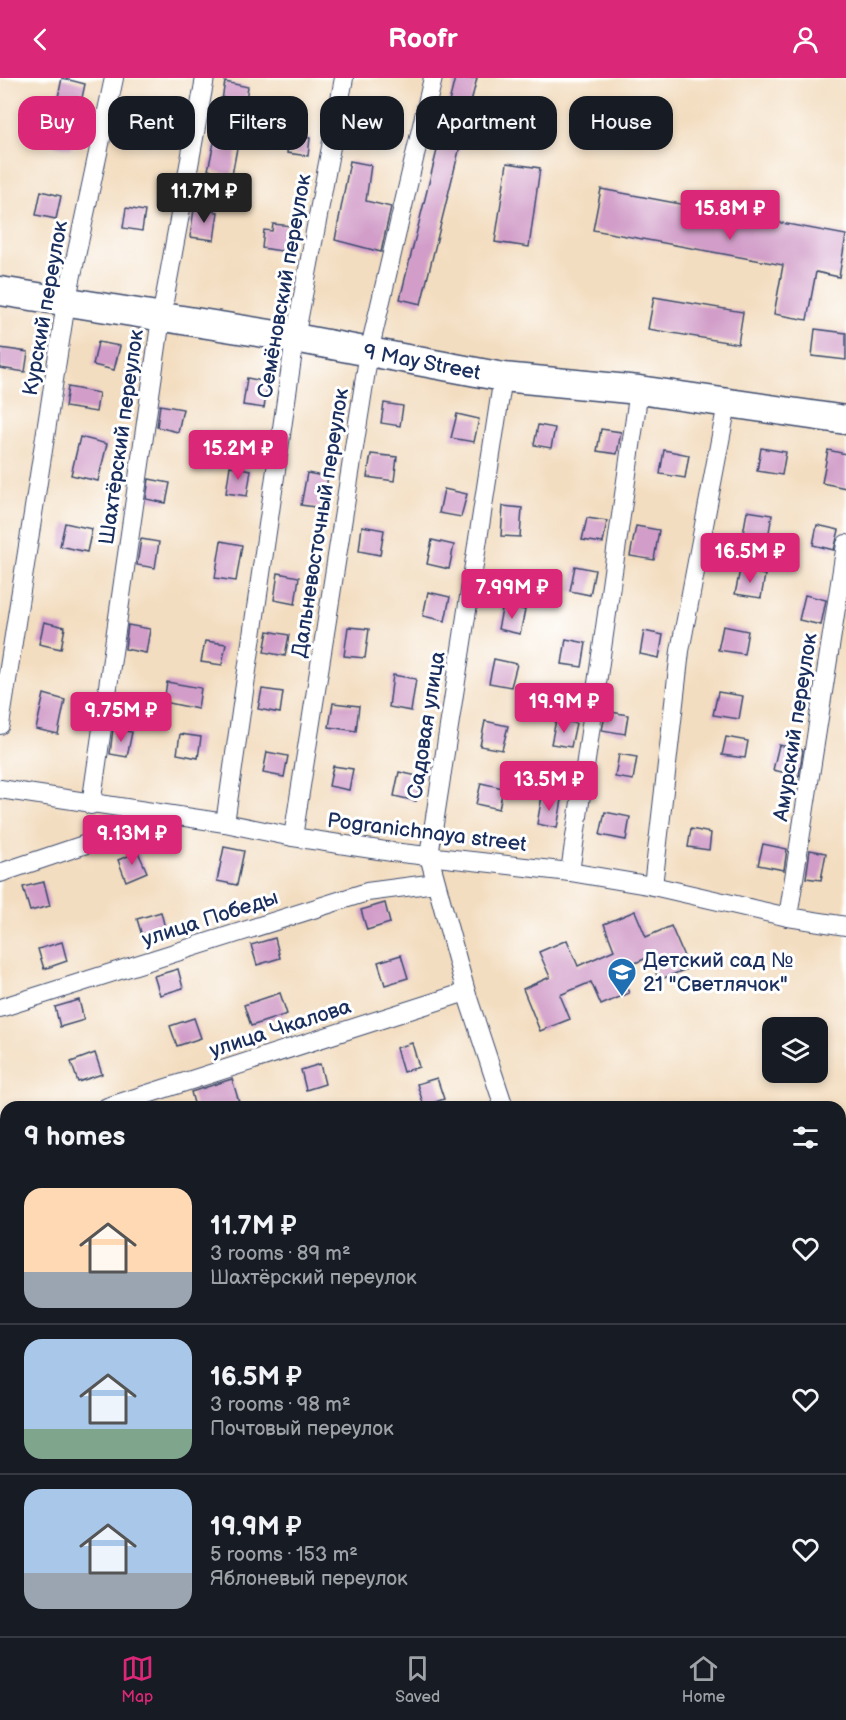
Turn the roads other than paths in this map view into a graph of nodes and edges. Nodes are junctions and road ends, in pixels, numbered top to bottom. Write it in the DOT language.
graph roads {
  1 [pos="114,78"];
  2 [pos="205,78"];
  3 [pos="344,78"];
  4 [pos="433,78"];
  5 [pos="0,291"];
  6 [pos="66,303"];
  7 [pos="161,318"];
  8 [pos="296,338"];
  9 [pos="369,352"];
  10 [pos="503,377"];
  11 [pos="639,390"];
  12 [pos="728,404"];
  13 [pos="846,420"];
  14 [pos="846,544"];
  15 [pos="0,725"];
  16 [pos="0,789"];
  17 [pos="91,804"];
  18 [pos="171,815"];
  19 [pos="225,822"];
  20 [pos="293,837"];
  21 [pos="429,856"];
  22 [pos="570,872"];
  23 [pos="0,873"];
  24 [pos="436,883"];
  25 [pos="653,886"];
  26 [pos="788,917"];
  27 [pos="846,926"];
  28 [pos="466,992"];
  29 [pos="0,1008"];
  30 [pos="126,1101"];
  31 [pos="499,1101"];
  1 -- 6 [label="street, Курский переулок"];
  2 -- 7 [label="street, Шахтёрский переулок"];
  3 -- 8 [label="street, Семёновский переулок"];
  4 -- 9 [label="street, Дальневосточный переулок"];
  5 -- 6 [label="main road, 9 May Street"];
  6 -- 7 [label="main road, 9 May Street"];
  6 -- 15 [label="street, Курский переулок"];
  7 -- 8 [label="main road, 9 May Street"];
  7 -- 17 [label="street, Шахтёрский переулок"];
  8 -- 9 [label="main road, 9 May Street"];
  8 -- 19 [label="street, Семёновский переулок"];
  9 -- 10 [label="main road, 9 May Street"];
  9 -- 20 [label="street, Дальневосточный переулок"];
  10 -- 11 [label="main road, 9 May Street"];
  10 -- 21 [label="street, Садовая улица"];
  11 -- 12 [label="main road, 9 May Street"];
  11 -- 22 [label="street"];
  12 -- 13 [label="main road, 9 May Street"];
  12 -- 25 [label="street"];
  14 -- 26 [label="street, Амурский переулок"];
  16 -- 17 [label="street, Pogranichnaya street"];
  17 -- 18 [label="street, Pogranichnaya street"];
  18 -- 19 [label="street, Pogranichnaya street"];
  18 -- 23 [label="street"];
  19 -- 20 [label="street, Pogranichnaya street"];
  20 -- 21 [label="street, Pogranichnaya street"];
  21 -- 22 [label="street, Pogranichnaya street"];
  21 -- 24 [label="street, Садовая улица"];
  22 -- 25 [label="street, Pogranichnaya street"];
  24 -- 28 [label="street, Садовая улица"];
  24 -- 29 [label="street, улица Победы"];
  25 -- 26 [label="street, Pogranichnaya street"];
  26 -- 27 [label="street, Pogranichnaya street"];
  28 -- 30 [label="street, улица Чкалова"];
  28 -- 31 [label="street, Садовая улица"];
}
